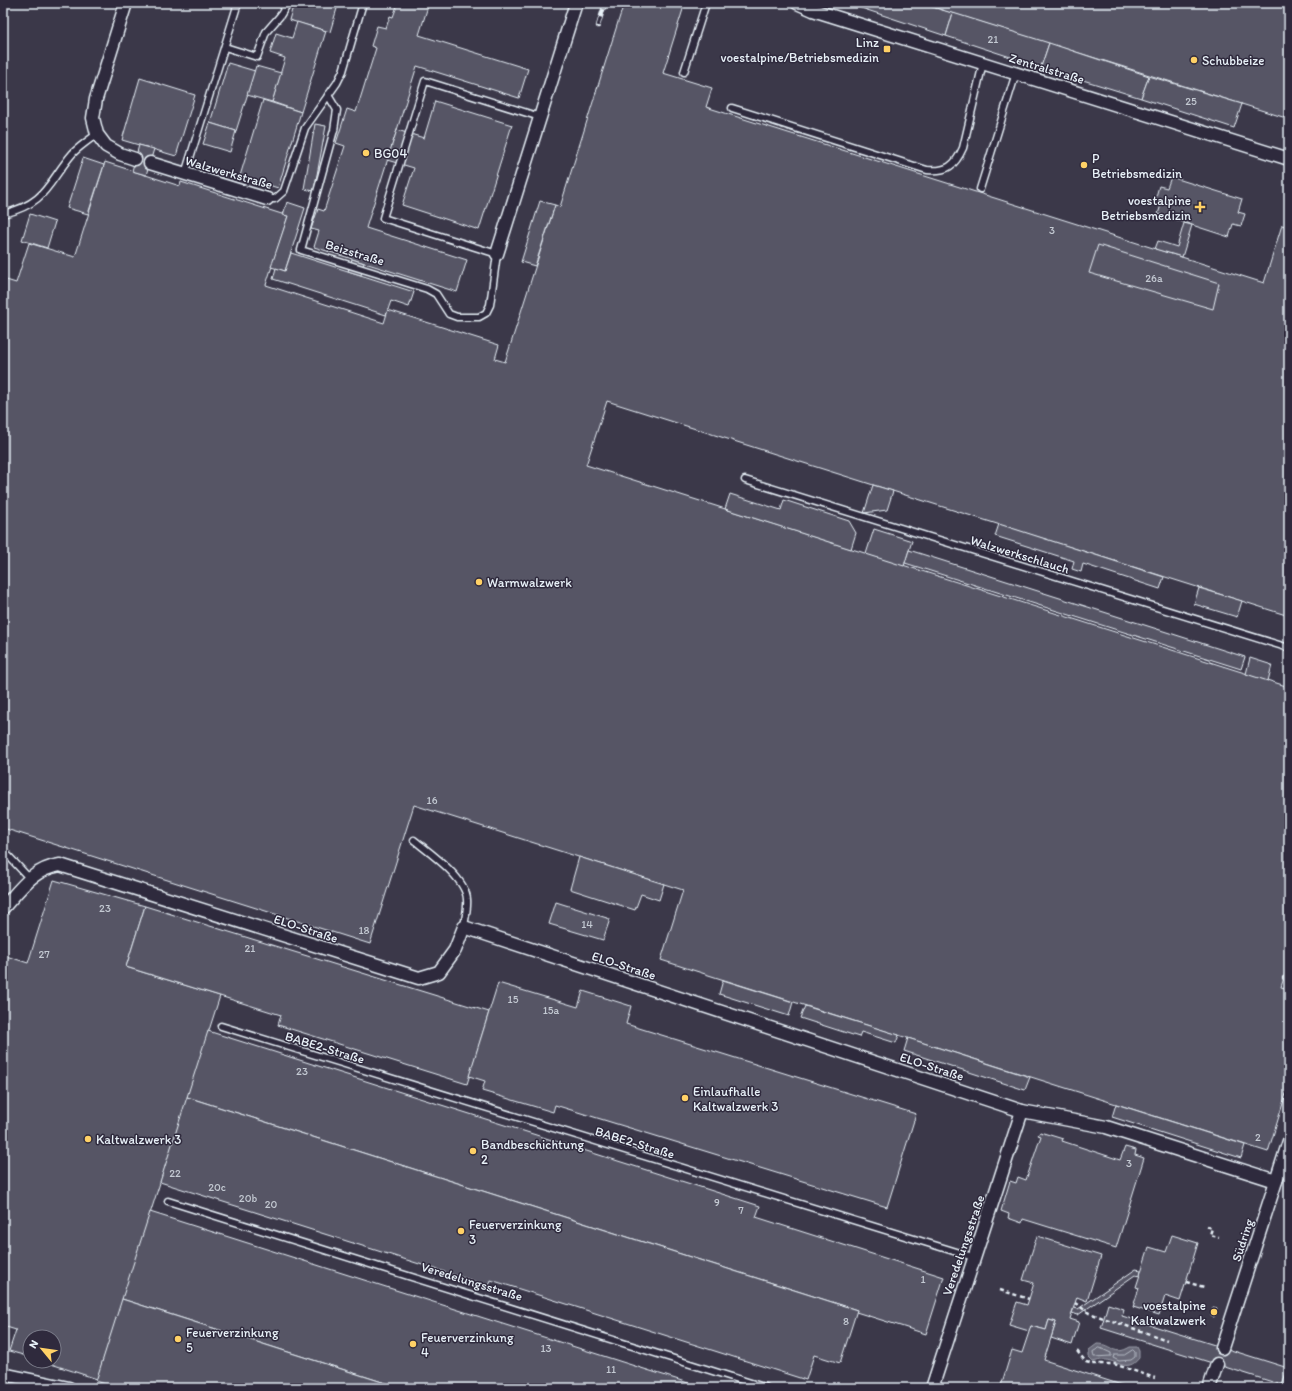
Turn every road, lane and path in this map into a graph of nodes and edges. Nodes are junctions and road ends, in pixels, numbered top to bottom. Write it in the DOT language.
graph roads {
  1 [pos="126,3"];
  2 [pos="238,3"];
  3 [pos="288,3"];
  4 [pos="363,3"];
  5 [pos="576,3"];
  6 [pos="706,3"];
  7 [pos="797,3"];
  8 [pos="225,47"];
  9 [pos="983,63"];
  10 [pos="684,72"];
  11 [pos="1016,73"];
  12 [pos="328,95"];
  13 [pos="732,108"];
  14 [pos="540,117"];
  15 [pos="97,134"];
  16 [pos="135,159"];
  17 [pos="1289,159"];
  18 [pos="150,163"];
  19 [pos="185,174"];
  20 [pos="980,189"];
  21 [pos="267,199"];
  22 [pos="3,214"];
  23 [pos="497,254"];
  24 [pos="745,480"];
  25 [pos="1289,648"];
  26 [pos="414,840"];
  27 [pos="3,850"];
  28 [pos="30,879"];
  29 [pos="3,908"];
  30 [pos="464,927"];
  31 [pos="221,1026"];
  32 [pos="1022,1111"];
  33 [pos="1289,1141"];
  34 [pos="1276,1181"];
  35 [pos="168,1201"];
  36 [pos="1207,1226"];
  37 [pos="1219,1237"];
  38 [pos="973,1257"];
  39 [pos="1186,1282"];
  40 [pos="1204,1287"];
  41 [pos="1000,1290"];
  42 [pos="1029,1299"];
  43 [pos="1075,1303"];
  44 [pos="1167,1340"];
  45 [pos="1222,1348"];
  46 [pos="1077,1351"];
  47 [pos="1217,1364"];
  48 [pos="3,1374"];
  49 [pos="1155,1378"];
  50 [pos="68,1388"];
  51 [pos="767,1388"];
  52 [pos="932,1388"];
  53 [pos="1209,1388"];
  1 -- 15 [label="street"];
  2 -- 8 [label="lane"];
  3 -- 8 [label="lane"];
  4 -- 12 [label="lane, Walzwerkstraße"];
  5 -- 14 [label="street, Beizstraße"];
  6 -- 10 [label="lane"];
  7 -- 9 [label="street, Zentralstraße"];
  8 -- 19 [label="lane"];
  9 -- 11 [label="street, Zentralstraße"];
  9 -- 13 [label="lane"];
  11 -- 17 [label="street, Zentralstraße"];
  11 -- 20 [label="lane"];
  12 -- 21 [label="lane, Walzwerkstraße"];
  12 -- 23 [label="lane, Beizstraße"];
  14 -- 23 [label="street, Beizstraße"];
  14 -- 23 [label="lane"];
  15 -- 16 [label="street"];
  15 -- 22 [label="lane"];
  18 -- 19 [label="street, Walzwerkstraße"];
  19 -- 21 [label="street, Walzwerkstraße"];
  24 -- 25 [label="lane, Walzwerkschlauch"];
  26 -- 30 [label="lane"];
  27 -- 28 [label="lane"];
  28 -- 29 [label="street, ELO-Straße"];
  28 -- 30 [label="street, ELO-Straße"];
  30 -- 32 [label="street, ELO-Straße"];
  31 -- 38 [label="lane, BABE2-Straße"];
  32 -- 34 [label="street, ELO-Straße"];
  32 -- 38 [label="street, Veredelungsstraße"];
  33 -- 34 [label="street, Südring"];
  34 -- 45 [label="street, Südring"];
  35 -- 51 [label="lane, Veredelungsstraße"];
  36 -- 37 [label="path"];
  38 -- 52 [label="street, Veredelungsstraße"];
  39 -- 40 [label="path"];
  41 -- 42 [label="path"];
  43 -- 44 [label="path"];
  46 -- 49 [label="path"];
  47 -- 53 [label="street"];
  48 -- 50 [label="street"];
}
